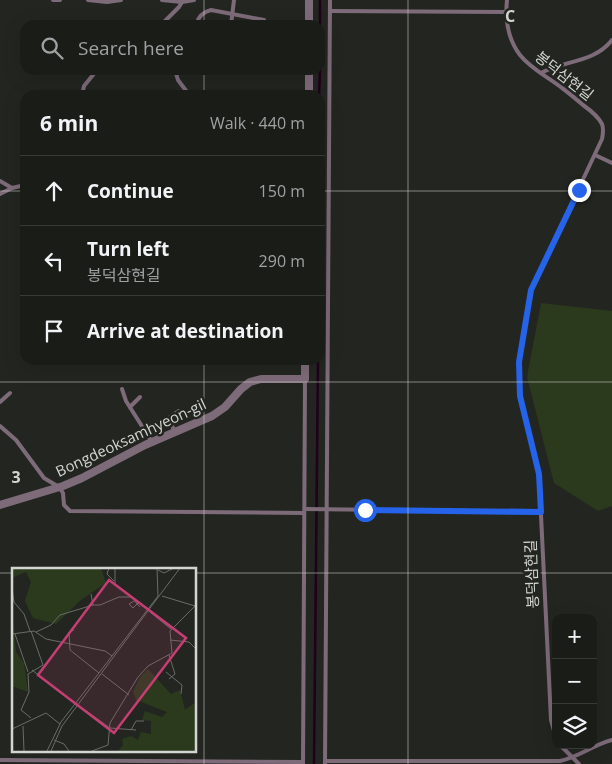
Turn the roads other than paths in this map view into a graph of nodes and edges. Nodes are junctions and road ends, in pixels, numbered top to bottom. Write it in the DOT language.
graph roads {
  1 [pos="53,0"];
  2 [pos="60,0"];
  3 [pos="88,0"];
  4 [pos="121,0"];
  5 [pos="162,0"];
  6 [pos="194,0"];
  7 [pos="234,0"];
  8 [pos="309,0"];
  9 [pos="330,0"];
  10 [pos="508,0"];
  11 [pos="182,2"];
  12 [pos="330,11"];
  13 [pos="506,12"];
  14 [pos="232,14"];
  15 [pos="166,20"];
  16 [pos="197,20"];
  17 [pos="231,20"];
  18 [pos="264,20"];
  19 [pos="309,20"];
  20 [pos="612,40"];
  21 [pos="541,73"];
  22 [pos="93,75"];
  23 [pos="176,75"];
  24 [pos="309,75"];
  25 [pos="83,90"];
  26 [pos="185,90"];
  27 [pos="309,90"];
  28 [pos="595,155"];
  29 [pos="612,163"];
  30 [pos="0,182"];
  31 [pos="20,186"];
  32 [pos="12,188"];
  33 [pos="0,194"];
  34 [pos="305,365"];
  35 [pos="304,379"];
  36 [pos="122,389"];
  37 [pos="10,393"];
  38 [pos="140,397"];
  39 [pos="0,402"];
  40 [pos="130,407"];
  41 [pos="179,411"];
  42 [pos="0,426"];
  43 [pos="175,432"];
  44 [pos="152,442"];
  45 [pos="59,487"];
  46 [pos="0,505"];
  47 [pos="325,509"];
  48 [pos="304,511"];
  49 [pos="541,512"];
  50 [pos="552,724"];
  51 [pos="612,740"];
  52 [pos="564,749"];
  53 [pos="573,758"];
  54 [pos="0,760"];
  55 [pos="325,762"];
  56 [pos="302,763"];
  57 [pos="579,764"];
  1 -- 2 [label="lane"];
  3 -- 4 [label="lane"];
  5 -- 11 [label="lane"];
  6 -- 11 [label="lane"];
  7 -- 14 [label="lane"];
  8 -- 19 [label="street"];
  9 -- 12 [label="lane"];
  10 -- 13 [label="lane, 봉덕삼현길"];
  11 -- 15 [label="lane"];
  12 -- 13 [label="lane"];
  12 -- 47 [label="lane"];
  13 -- 21 [label="lane, 봉덕삼현길"];
  14 -- 16 [label="lane"];
  14 -- 17 [label="lane"];
  14 -- 18 [label="lane"];
  20 -- 21 [label="lane"];
  21 -- 28 [label="lane, 봉덕삼현길"];
  22 -- 25 [label="lane"];
  23 -- 26 [label="lane"];
  24 -- 27 [label="street"];
  28 -- 29 [label="lane"];
  28 -- 49 [label="lane, 봉덕삼현길"];
  30 -- 32 [label="lane"];
  31 -- 32 [label="lane"];
  32 -- 33 [label="lane"];
  34 -- 35 [label="street"];
  35 -- 43 [label="street, Bongdeoksamhyeon-gil"];
  35 -- 48 [label="lane"];
  36 -- 40 [label="lane"];
  37 -- 39 [label="lane"];
  38 -- 40 [label="lane"];
  40 -- 44 [label="lane"];
  41 -- 43 [label="lane"];
  42 -- 45 [label="lane"];
  43 -- 44 [label="street, Bongdeoksamhyeon-gil"];
  44 -- 45 [label="street, Bongdeoksamhyeon-gil"];
  45 -- 46 [label="street, Bongdeoksamhyeon-gil"];
  45 -- 48 [label="lane"];
  47 -- 48 [label="lane"];
  47 -- 49 [label="lane"];
  47 -- 55 [label="lane"];
  48 -- 56 [label="lane"];
  49 -- 50 [label="lane, 봉덕삼현길"];
  51 -- 53 [label="lane"];
  52 -- 53 [label="lane"];
  53 -- 55 [label="lane"];
  53 -- 57 [label="lane"];
  54 -- 56 [label="lane"];
}
